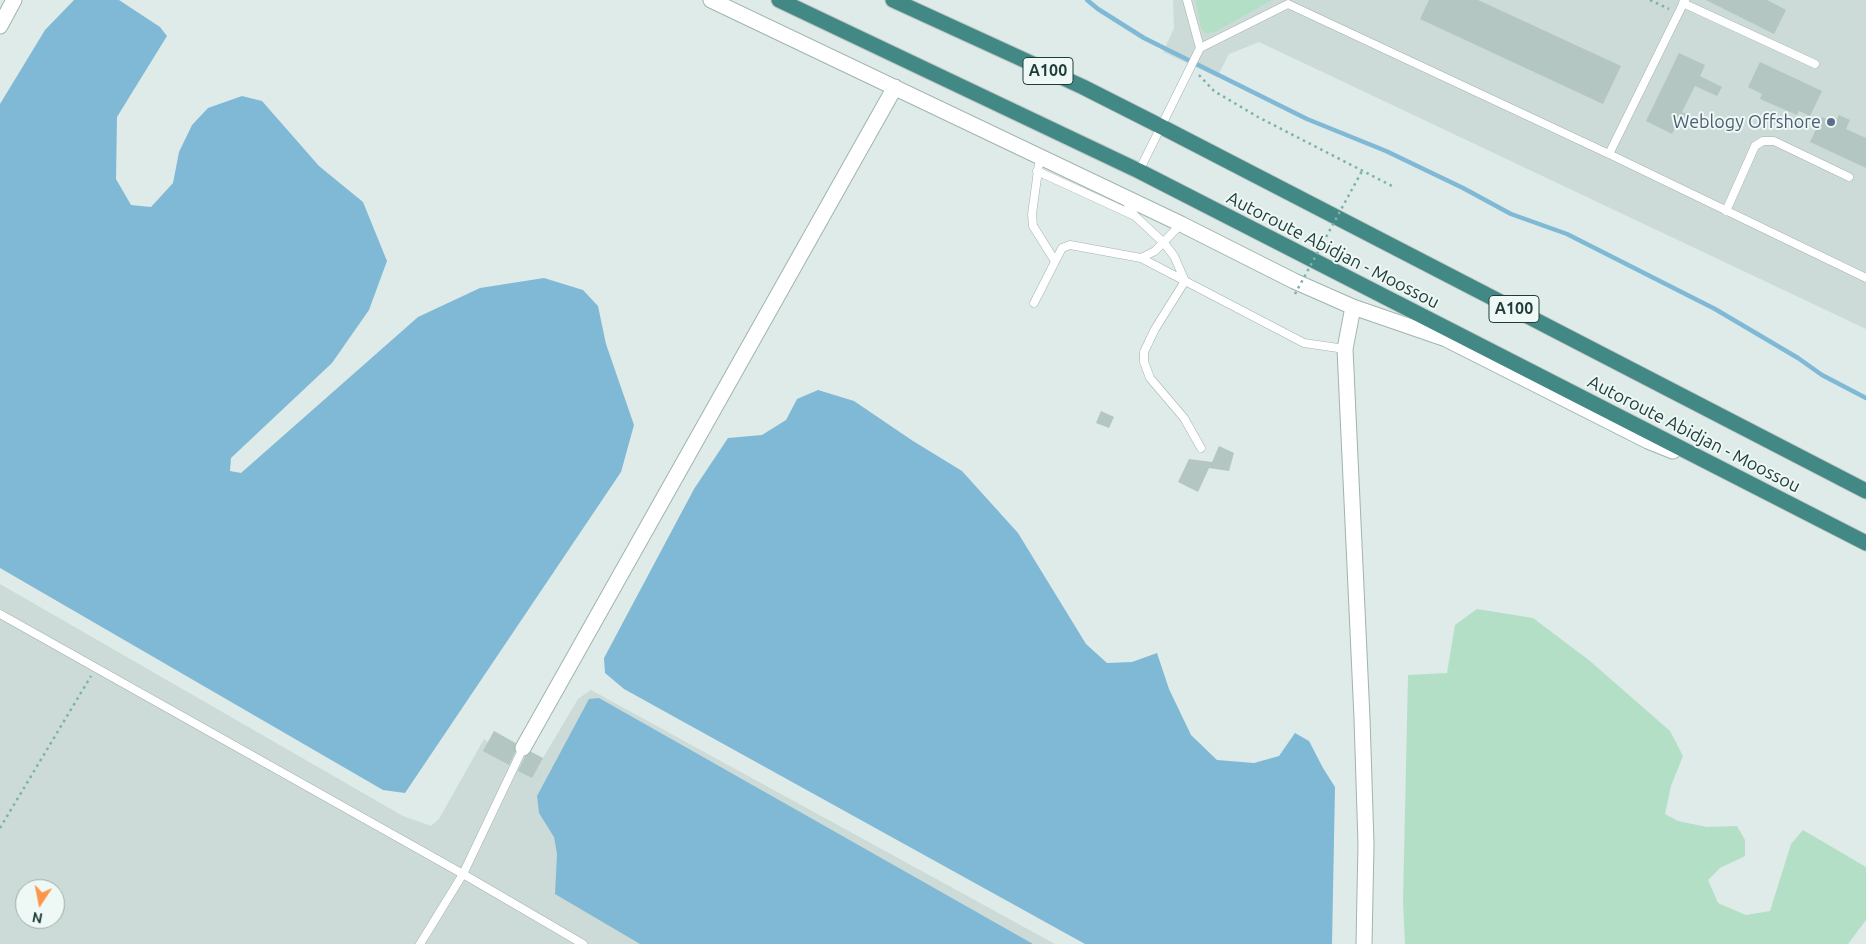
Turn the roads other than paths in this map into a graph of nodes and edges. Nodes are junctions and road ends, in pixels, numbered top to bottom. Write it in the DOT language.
graph roads {
  1 [pos="14,0"];
  2 [pos="711,0"];
  3 [pos="779,0"];
  4 [pos="893,0"];
  5 [pos="1187,0"];
  6 [pos="1288,2"];
  7 [pos="1684,2"];
  8 [pos="0,26"];
  9 [pos="1200,48"];
  10 [pos="1814,64"];
  11 [pos="895,87"];
  12 [pos="1162,127"];
  13 [pos="1610,154"];
  14 [pos="1038,164"];
  15 [pos="1138,171"];
  16 [pos="1849,177"];
  17 [pos="1124,197"];
  18 [pos="1726,211"];
  19 [pos="1135,216"];
  20 [pos="1181,224"];
  21 [pos="1164,244"];
  22 [pos="1141,258"];
  23 [pos="1055,261"];
  24 [pos="1866,278"];
  25 [pos="1185,282"];
  26 [pos="1034,303"];
  27 [pos="1353,307"];
  28 [pos="1345,349"];
  29 [pos="1201,448"];
  30 [pos="1726,472"];
  31 [pos="1866,491"];
  32 [pos="1866,543"];
  33 [pos="0,614"];
  34 [pos="523,748"];
  35 [pos="463,874"];
  36 [pos="420,944"];
  37 [pos="583,944"];
  38 [pos="1364,944"];
  1 -- 8 [label="street"];
  2 -- 11 [label="street"];
  3 -- 15 [label="highway, Autoroute Abidjan - Moossou / A100"];
  4 -- 12 [label="highway, Autoroute Abidjan - Moossou / A100"];
  5 -- 9 [label="lane"];
  6 -- 9 [label="lane"];
  6 -- 13 [label="lane"];
  7 -- 10 [label="lane"];
  7 -- 13 [label="lane"];
  9 -- 12 [label="lane"];
  11 -- 14 [label="street"];
  11 -- 34 [label="street"];
  12 -- 15 [label="lane"];
  12 -- 31 [label="highway, Autoroute Abidjan - Moossou / A100"];
  13 -- 18 [label="lane"];
  14 -- 17 [label="street"];
  14 -- 19 [label="lane"];
  14 -- 23 [label="lane"];
  15 -- 30 [label="highway, Autoroute Abidjan - Moossou / A100"];
  16 -- 18 [label="lane"];
  17 -- 19 [label="lane"];
  17 -- 20 [label="street"];
  18 -- 24 [label="lane"];
  19 -- 21 [label="lane"];
  20 -- 21 [label="lane"];
  20 -- 27 [label="street"];
  21 -- 22 [label="lane"];
  21 -- 25 [label="lane"];
  22 -- 23 [label="lane"];
  22 -- 25 [label="lane"];
  23 -- 26 [label="lane"];
  25 -- 28 [label="lane"];
  25 -- 29 [label="lane"];
  27 -- 28 [label="street"];
  27 -- 30 [label="street"];
  28 -- 38 [label="street"];
  30 -- 32 [label="highway, Autoroute Abidjan - Moossou / A100"];
  33 -- 35 [label="lane"];
  34 -- 35 [label="lane"];
  35 -- 36 [label="lane"];
  35 -- 37 [label="lane"];
}
